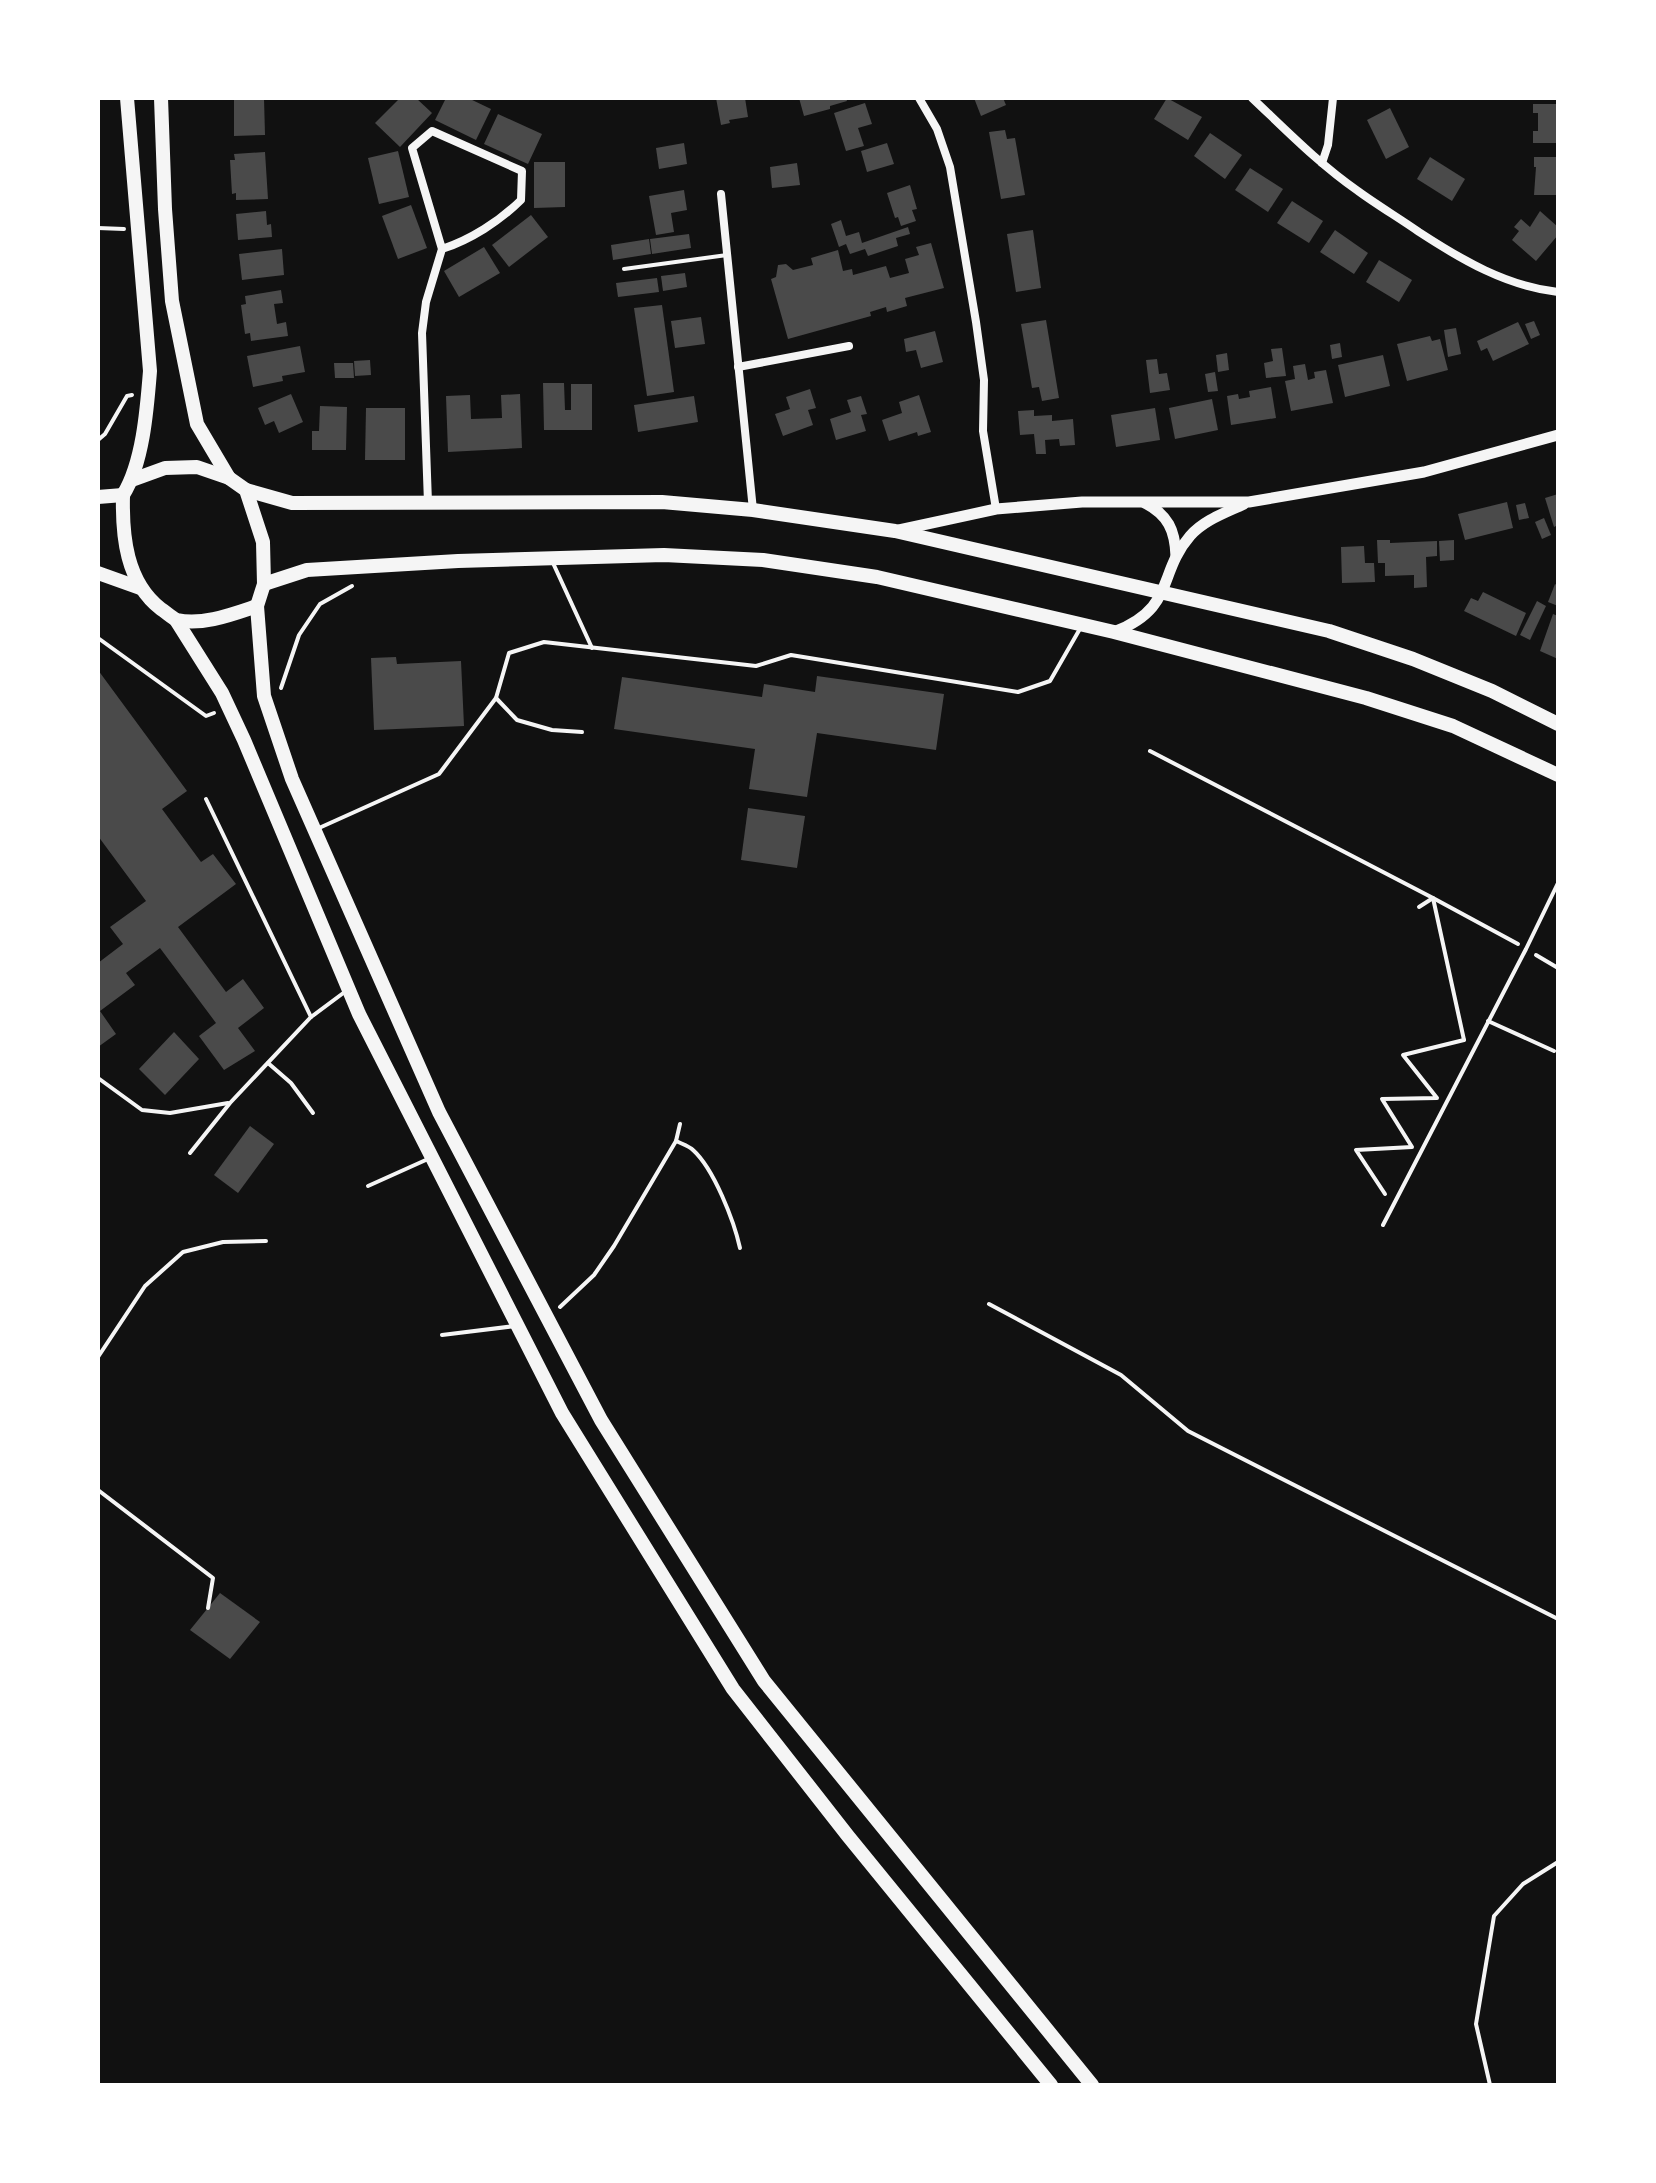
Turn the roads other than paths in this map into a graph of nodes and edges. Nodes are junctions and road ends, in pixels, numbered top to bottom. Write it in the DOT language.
graph roads {
  1 [pos="127,98"];
  2 [pos="161,98"];
  3 [pos="919,98"];
  4 [pos="1252,98"];
  5 [pos="1333,98"];
  6 [pos="1322,163"];
  7 [pos="721,194"];
  8 [pos="442,249"];
  9 [pos="727,255"];
  10 [pos="624,269"];
  11 [pos="1558,292"];
  12 [pos="849,346"];
  13 [pos="738,367"];
  14 [pos="1558,435"];
  15 [pos="229,478"];
  16 [pos="132,480"];
  17 [pos="246,490"];
  18 [pos="123,495"];
  19 [pos="98,497"];
  20 [pos="1143,502"];
  21 [pos="1249,502"];
  22 [pos="428,504"];
  23 [pos="996,509"];
  24 [pos="753,510"];
  25 [pos="895,531"];
  26 [pos="551,559"];
  27 [pos="1176,561"];
  28 [pos="98,573"];
  29 [pos="264,584"];
  30 [pos="140,588"];
  31 [pos="1164,592"];
  32 [pos="257,606"];
  33 [pos="176,620"];
  34 [pos="1082,625"];
  35 [pos="1114,632"];
  36 [pos="592,648"];
  37 [pos="496,698"];
  38 [pos="1558,724"];
  39 [pos="582,732"];
  40 [pos="1558,775"];
  41 [pos="206,799"];
  42 [pos="315,830"];
  43 [pos="1558,883"];
  44 [pos="350,989"];
  45 [pos="311,1017"];
  46 [pos="1488,1021"];
  47 [pos="1554,1051"];
  48 [pos="268,1063"];
  49 [pos="98,1078"];
  50 [pos="230,1103"];
  51 [pos="313,1113"];
  52 [pos="190,1153"];
  53 [pos="432,1158"];
  54 [pos="368,1186"];
  55 [pos="1383,1225"];
  56 [pos="266,1241"];
  57 [pos="516,1326"];
  58 [pos="442,1335"];
  59 [pos="98,1357"];
  60 [pos="1051,2085"];
  61 [pos="1092,2085"];
  1 -- 16 [label="highway"];
  2 -- 15 [label="highway"];
  3 -- 23 [label="street"];
  4 -- 6 [label="street"];
  5 -- 6 [label="street"];
  6 -- 11 [label="street"];
  7 -- 9 [label="street"];
  8 -- 8 [label="street"];
  8 -- 22 [label="street"];
  9 -- 10 [label="lane"];
  9 -- 13 [label="street"];
  12 -- 13 [label="street"];
  13 -- 24 [label="street"];
  14 -- 21 [label="street"];
  15 -- 16 [label="highway"];
  15 -- 17 [label="highway"];
  16 -- 18 [label="highway"];
  17 -- 22 [label="highway"];
  17 -- 29 [label="highway"];
  18 -- 19 [label="highway"];
  18 -- 30 [label="highway"];
  20 -- 21 [label="street"];
  20 -- 23 [label="street"];
  20 -- 27 [label="street"];
  21 -- 27 [label="street"];
  22 -- 24 [label="highway"];
  23 -- 25 [label="street"];
  24 -- 25 [label="highway"];
  25 -- 31 [label="highway"];
  26 -- 29 [label="highway"];
  26 -- 34 [label="highway"];
  26 -- 36 [label="lane"];
  27 -- 31 [label="street"];
  28 -- 30 [label="highway"];
  29 -- 32 [label="highway"];
  30 -- 33 [label="highway"];
  31 -- 35 [label="street"];
  31 -- 38 [label="highway"];
  32 -- 33 [label="highway"];
  32 -- 42 [label="highway"];
  33 -- 44 [label="highway"];
  34 -- 35 [label="highway"];
  34 -- 36 [label="lane"];
  35 -- 40 [label="highway"];
  36 -- 37 [label="lane"];
  37 -- 39 [label="lane"];
  37 -- 42 [label="lane"];
  41 -- 45 [label="lane"];
  42 -- 61 [label="highway"];
  43 -- 46 [label="lane"];
  44 -- 45 [label="lane"];
  44 -- 53 [label="highway"];
  45 -- 48 [label="lane"];
  46 -- 47 [label="lane"];
  46 -- 55 [label="lane"];
  48 -- 50 [label="lane"];
  48 -- 51 [label="lane"];
  49 -- 50 [label="lane"];
  50 -- 52 [label="lane"];
  53 -- 54 [label="lane"];
  53 -- 57 [label="highway"];
  56 -- 59 [label="lane"];
  57 -- 58 [label="lane"];
  57 -- 60 [label="highway"];
}
